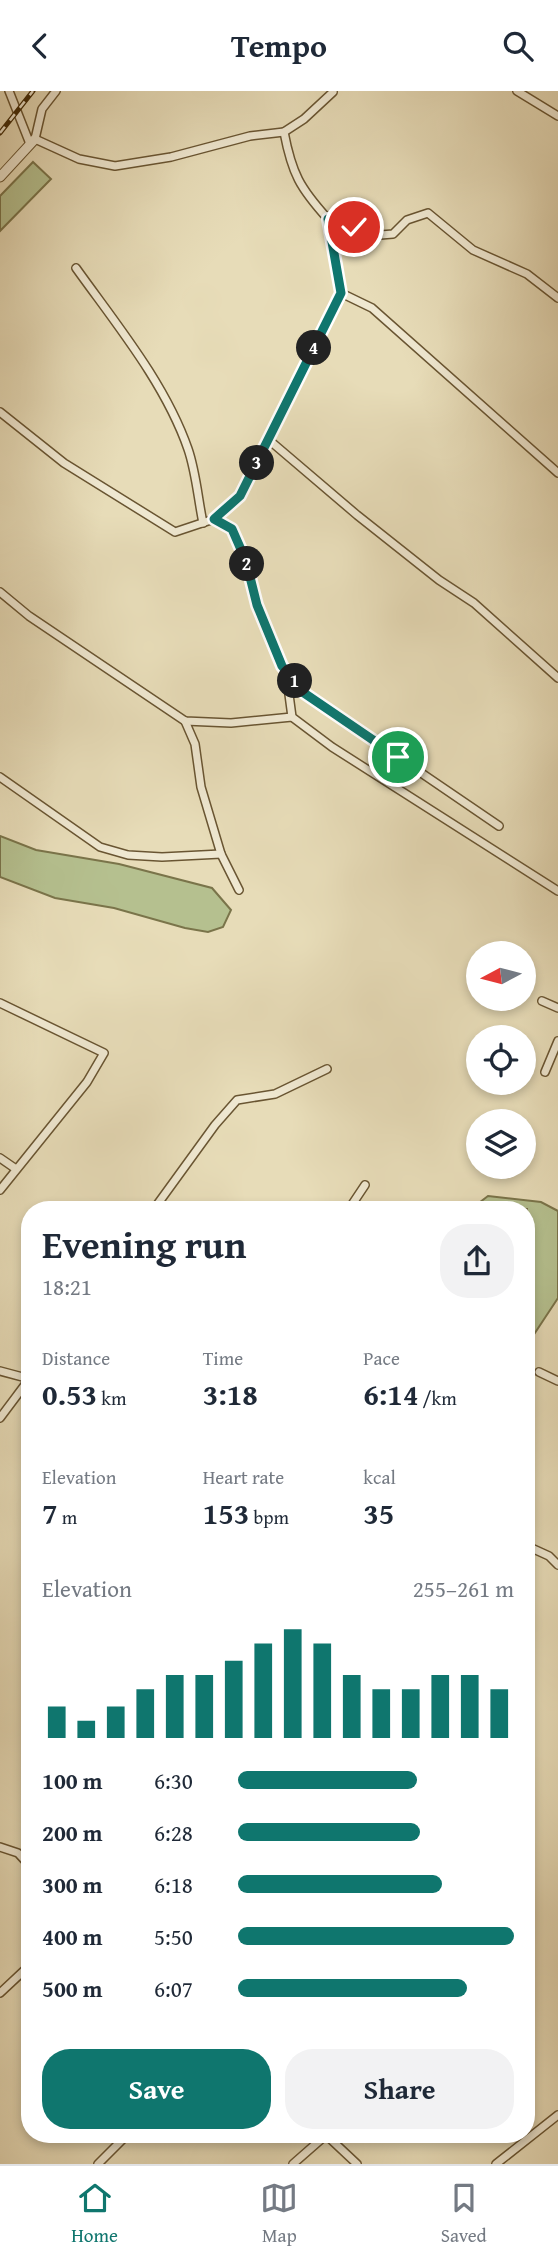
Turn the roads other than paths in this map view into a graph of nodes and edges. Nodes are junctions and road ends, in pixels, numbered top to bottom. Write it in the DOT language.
graph roads {
  1 [pos="9,91"];
  2 [pos="56,91"];
  3 [pos="517,91"];
  4 [pos="333,92"];
  5 [pos="558,116"];
  6 [pos="284,132"];
  7 [pos="32,141"];
  8 [pos="0,177"];
  9 [pos="328,219"];
  10 [pos="76,268"];
  11 [pos="341,293"];
  12 [pos="558,298"];
  13 [pos="0,412"];
  14 [pos="269,440"];
  15 [pos="558,473"];
  16 [pos="214,519"];
  17 [pos="203,523"];
  18 [pos="0,592"];
  19 [pos="286,671"];
  20 [pos="558,678"];
  21 [pos="292,717"];
  22 [pos="185,721"];
  23 [pos="0,777"];
  24 [pos="499,826"];
  25 [pos="221,854"];
  26 [pos="239,890"];
  27 [pos="558,891"];
  28 [pos="542,1001"];
  29 [pos="0,1003"];
  30 [pos="558,1008"];
  31 [pos="558,1041"];
  32 [pos="327,1069"];
  33 [pos="545,1072"];
  34 [pos="0,1158"];
  35 [pos="16,1169"];
  36 [pos="365,1185"];
  37 [pos="0,1190"];
  38 [pos="160,1201"];
  39 [pos="354,1201"];
  40 [pos="0,1371"];
  41 [pos="539,1372"];
  42 [pos="21,1377"];
  43 [pos="558,1381"];
  44 [pos="21,1391"];
  45 [pos="0,1418"];
  46 [pos="535,1550"];
  47 [pos="558,1565"];
  48 [pos="0,1847"];
  49 [pos="21,1856"];
  50 [pos="21,1973"];
  51 [pos="0,1993"];
  52 [pos="558,2115"];
  53 [pos="535,2133"];
  54 [pos="119,2143"];
  55 [pos="315,2143"];
  56 [pos="335,2143"];
  57 [pos="523,2143"];
  58 [pos="98,2164"];
  59 [pos="293,2164"];
  60 [pos="357,2164"];
  61 [pos="496,2164"];
  1 -- 7 [label="street"];
  2 -- 7 [label="street"];
  3 -- 5 [label="street"];
  4 -- 6 [label="street"];
  6 -- 7 [label="street"];
  6 -- 9 [label="street"];
  7 -- 8 [label="street"];
  9 -- 11 [label="street"];
  9 -- 12 [label="street"];
  10 -- 17 [label="street"];
  11 -- 14 [label="street"];
  11 -- 15 [label="street"];
  13 -- 17 [label="street"];
  14 -- 16 [label="street"];
  14 -- 20 [label="street"];
  16 -- 17 [label="street"];
  16 -- 19 [label="street"];
  18 -- 22 [label="street"];
  19 -- 21 [label="street"];
  19 -- 24 [label="street"];
  21 -- 22 [label="street"];
  21 -- 27 [label="street"];
  22 -- 25 [label="street"];
  23 -- 25 [label="street"];
  25 -- 26 [label="street"];
  28 -- 30 [label="street"];
  29 -- 35 [label="street"];
  31 -- 33 [label="street"];
  32 -- 38 [label="street"];
  34 -- 35 [label="street"];
  35 -- 37 [label="street"];
  36 -- 39 [label="street"];
  40 -- 42 [label="street"];
  41 -- 43 [label="street"];
  44 -- 45 [label="street"];
  46 -- 47 [label="street"];
  48 -- 49 [label="street"];
  50 -- 51 [label="street"];
  52 -- 53 [label="street"];
  54 -- 58 [label="street"];
  55 -- 59 [label="street"];
  56 -- 60 [label="street"];
  57 -- 61 [label="street"];
}
